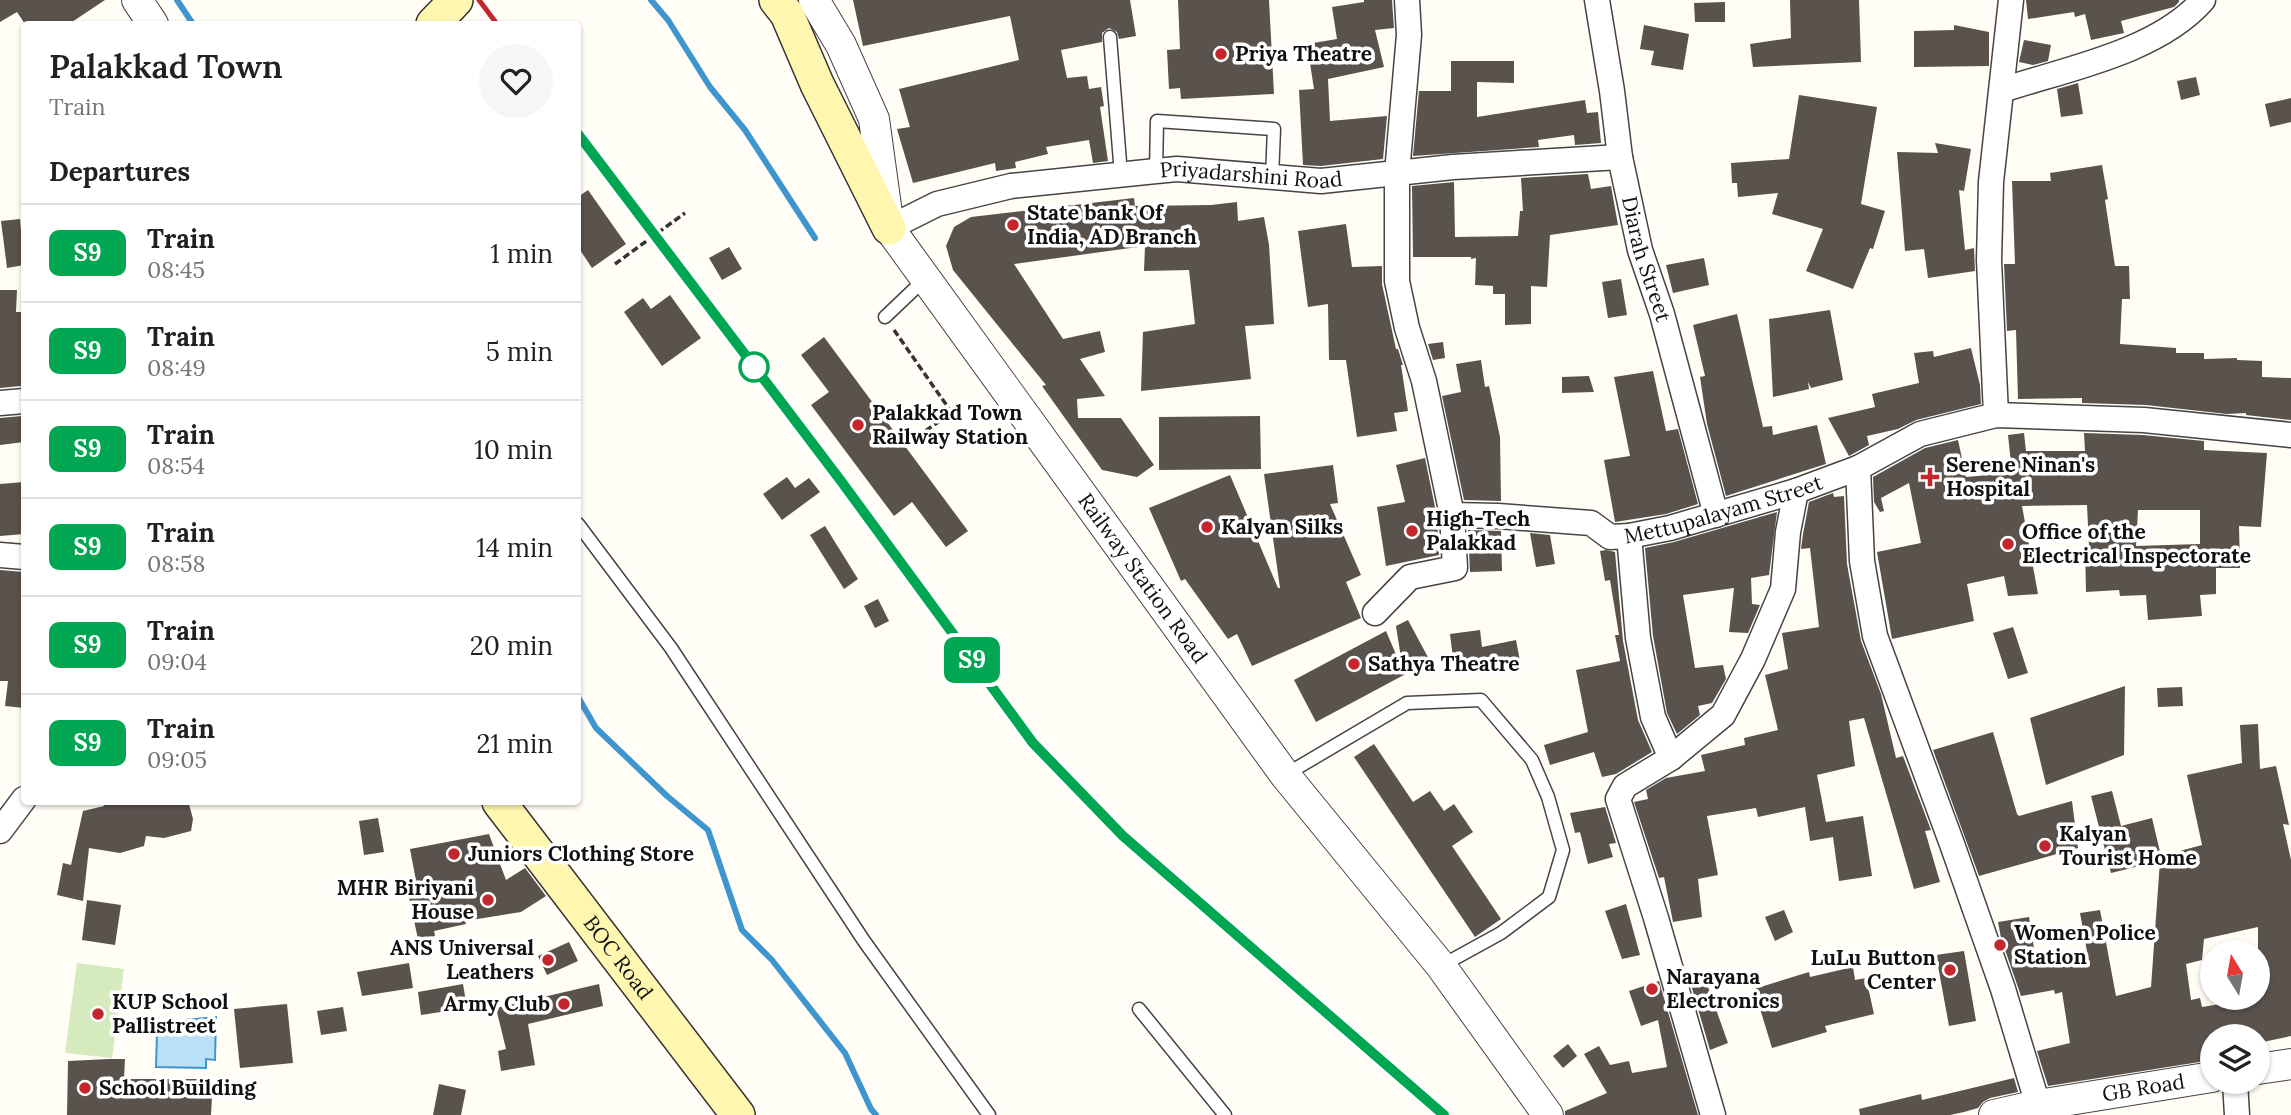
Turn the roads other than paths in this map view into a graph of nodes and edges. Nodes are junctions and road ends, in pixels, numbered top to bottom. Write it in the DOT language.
graph roads {
  1 [pos="136,0"];
  2 [pos="456,0"];
  3 [pos="776,0"];
  4 [pos="814,0"];
  5 [pos="1407,0"];
  6 [pos="1597,0"];
  7 [pos="2011,0"];
  8 [pos="2203,0"];
  9 [pos="151,21"];
  10 [pos="436,21"];
  11 [pos="1110,37"];
  12 [pos="2002,90"];
  13 [pos="1620,157"];
  14 [pos="1156,171"];
  15 [pos="1397,173"];
  16 [pos="1121,175"];
  17 [pos="1272,177"];
  18 [pos="889,228"];
  19 [pos="926,278"];
  20 [pos="885,317"];
  21 [pos="21,401"];
  22 [pos="0,403"];
  23 [pos="1996,415"];
  24 [pos="2291,435"];
  25 [pos="1858,468"];
  26 [pos="1796,491"];
  27 [pos="1452,515"];
  28 [pos="1716,515"];
  29 [pos="581,527"];
  30 [pos="1629,536"];
  31 [pos="0,555"];
  32 [pos="21,557"];
  33 [pos="1375,613"];
  34 [pos="1671,758"];
  35 [pos="1285,775"];
  36 [pos="21,803"];
  37 [pos="501,805"];
  38 [pos="0,831"];
  39 [pos="1441,966"];
  40 [pos="1139,1009"];
  41 [pos="2291,1064"];
  42 [pos="2270,1067"];
  43 [pos="2200,1079"];
  44 [pos="2236,1094"];
  45 [pos="2038,1105"];
  46 [pos="738,1115"];
  47 [pos="989,1115"];
  48 [pos="1225,1115"];
  49 [pos="1548,1115"];
  50 [pos="1713,1115"];
  51 [pos="1994,1115"];
  52 [pos="2237,1115"];
  1 -- 9 [label="street"];
  2 -- 10 [label="main road"];
  3 -- 18 [label="main road"];
  4 -- 18 [label="street, Railway Station Road"];
  5 -- 15 [label="street"];
  6 -- 13 [label="street, Diarah Street"];
  7 -- 12 [label="street"];
  8 -- 12 [label="street"];
  11 -- 16 [label="lane"];
  12 -- 23 [label="street"];
  13 -- 15 [label="street, Priyadarshini Road"];
  13 -- 28 [label="street, Diarah Street"];
  14 -- 16 [label="street, Priyadarshini Road"];
  14 -- 17 [label="street, Priyadarshini Road"];
  14 -- 17 [label="lane"];
  15 -- 17 [label="street, Priyadarshini Road"];
  15 -- 27 [label="street"];
  16 -- 18 [label="street, Priyadarshini Road"];
  18 -- 19 [label="street, Railway Station Road"];
  19 -- 20 [label="lane"];
  19 -- 35 [label="street, Railway Station Road"];
  21 -- 22 [label="street"];
  23 -- 24 [label="street, Mettupalayam Street"];
  23 -- 25 [label="street, Mettupalayam Street"];
  25 -- 26 [label="street, Mettupalayam Street"];
  25 -- 45 [label="street"];
  26 -- 28 [label="street, Mettupalayam Street"];
  26 -- 34 [label="street"];
  27 -- 30 [label="street, Mettupalayam Street"];
  27 -- 33 [label="street"];
  28 -- 30 [label="street, Mettupalayam Street"];
  29 -- 47 [label="lane"];
  30 -- 34 [label="street"];
  31 -- 32 [label="street"];
  34 -- 50 [label="street"];
  35 -- 39 [label="street, Railway Station Road"];
  35 -- 39 [label="lane"];
  36 -- 38 [label="street"];
  37 -- 46 [label="main road, BOC Road"];
  39 -- 49 [label="street, Railway Station Road"];
  40 -- 48 [label="lane"];
  41 -- 42 [label="street"];
  43 -- 45 [label="street, GB Road"];
  44 -- 52 [label="street"];
  45 -- 51 [label="street, GB Road"];
}
